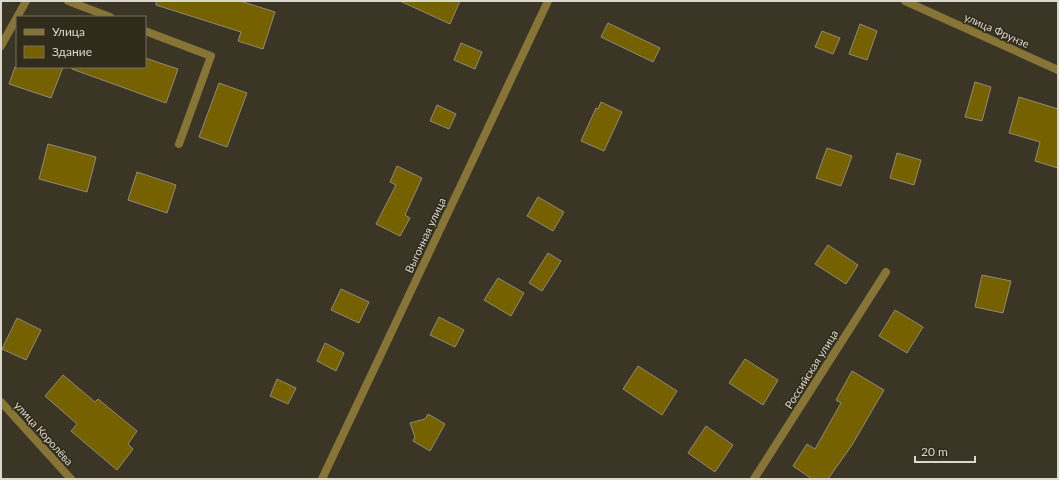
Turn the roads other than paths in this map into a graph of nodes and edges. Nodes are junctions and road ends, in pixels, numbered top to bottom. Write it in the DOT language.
graph roads {
  1 [pos="26,1"];
  2 [pos="68,1"];
  3 [pos="548,1"];
  4 [pos="906,1"];
  5 [pos="18,16"];
  6 [pos="107,16"];
  7 [pos="16,19"];
  8 [pos="146,31"];
  9 [pos="1,46"];
  10 [pos="1058,70"];
  11 [pos="179,144"];
  12 [pos="886,272"];
  13 [pos="1,402"];
  14 [pos="70,479"];
  15 [pos="322,479"];
  16 [pos="754,479"];
  1 -- 5 [label="street"];
  2 -- 6 [label="street"];
  3 -- 15 [label="street, Выгонная улица"];
  4 -- 10 [label="street, улица Фрунзе"];
  7 -- 9 [label="street"];
  8 -- 11 [label="street"];
  12 -- 16 [label="street, Российская улица"];
  13 -- 14 [label="street, улица Королёва"];
}
